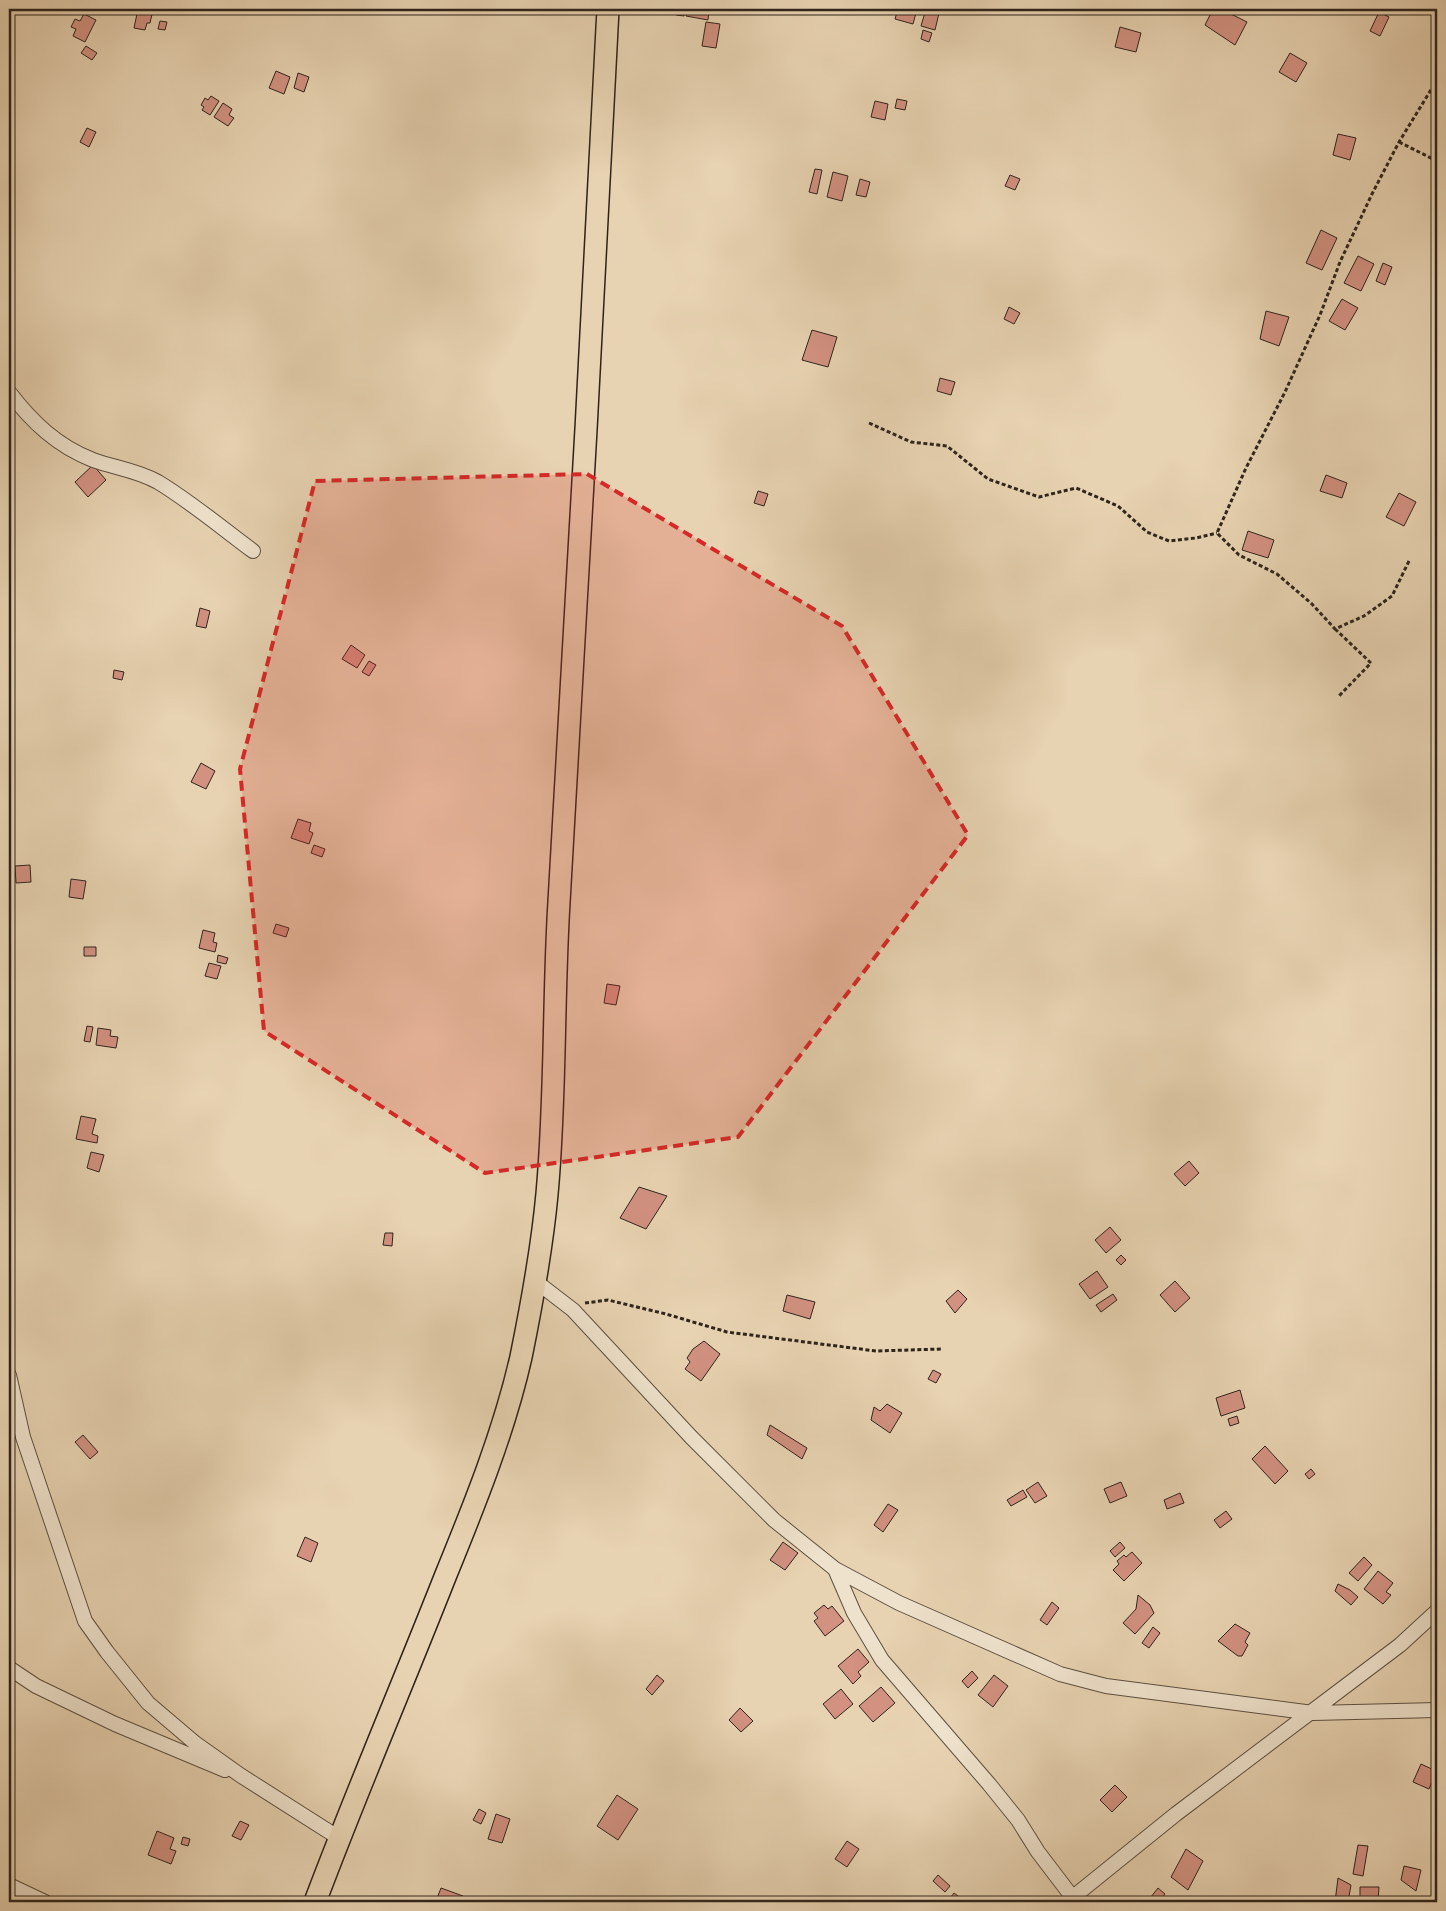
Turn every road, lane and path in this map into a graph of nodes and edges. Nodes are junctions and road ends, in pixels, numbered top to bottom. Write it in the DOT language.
graph roads {
  1 [pos="608,9"];
  2 [pos="1437,80"];
  3 [pos="1399,142"];
  4 [pos="1437,162"];
  5 [pos="9,392"];
  6 [pos="869,423"];
  7 [pos="1217,533"];
  8 [pos="254,551"];
  9 [pos="1409,561"];
  10 [pos="1335,629"];
  11 [pos="1338,697"];
  12 [pos="534,1280"];
  13 [pos="567,1306"];
  14 [pos="941,1349"];
  15 [pos="9,1376"];
  16 [pos="835,1569"];
  17 [pos="1437,1611"];
  18 [pos="9,1668"];
  19 [pos="1437,1710"];
  20 [pos="1313,1712"];
  21 [pos="240,1775"];
  22 [pos="339,1838"];
  23 [pos="9,1885"];
  24 [pos="1070,1900"];
  25 [pos="45,1902"];
  26 [pos="315,1902"];
  1 -- 12 [label="main road"];
  2 -- 3 [label="path"];
  3 -- 4 [label="path"];
  3 -- 7 [label="path"];
  5 -- 8 [label="street"];
  6 -- 7 [label="path"];
  7 -- 10 [label="path"];
  9 -- 10 [label="path"];
  10 -- 11 [label="path"];
  12 -- 13 [label="street"];
  12 -- 22 [label="main road"];
  13 -- 14 [label="path"];
  13 -- 16 [label="street"];
  15 -- 21 [label="street"];
  16 -- 20 [label="street"];
  16 -- 24 [label="street"];
  17 -- 20 [label="street"];
  18 -- 21 [label="street"];
  19 -- 20 [label="street"];
  20 -- 24 [label="street"];
  21 -- 22 [label="street"];
  22 -- 26 [label="main road"];
  23 -- 25 [label="street"];
}
